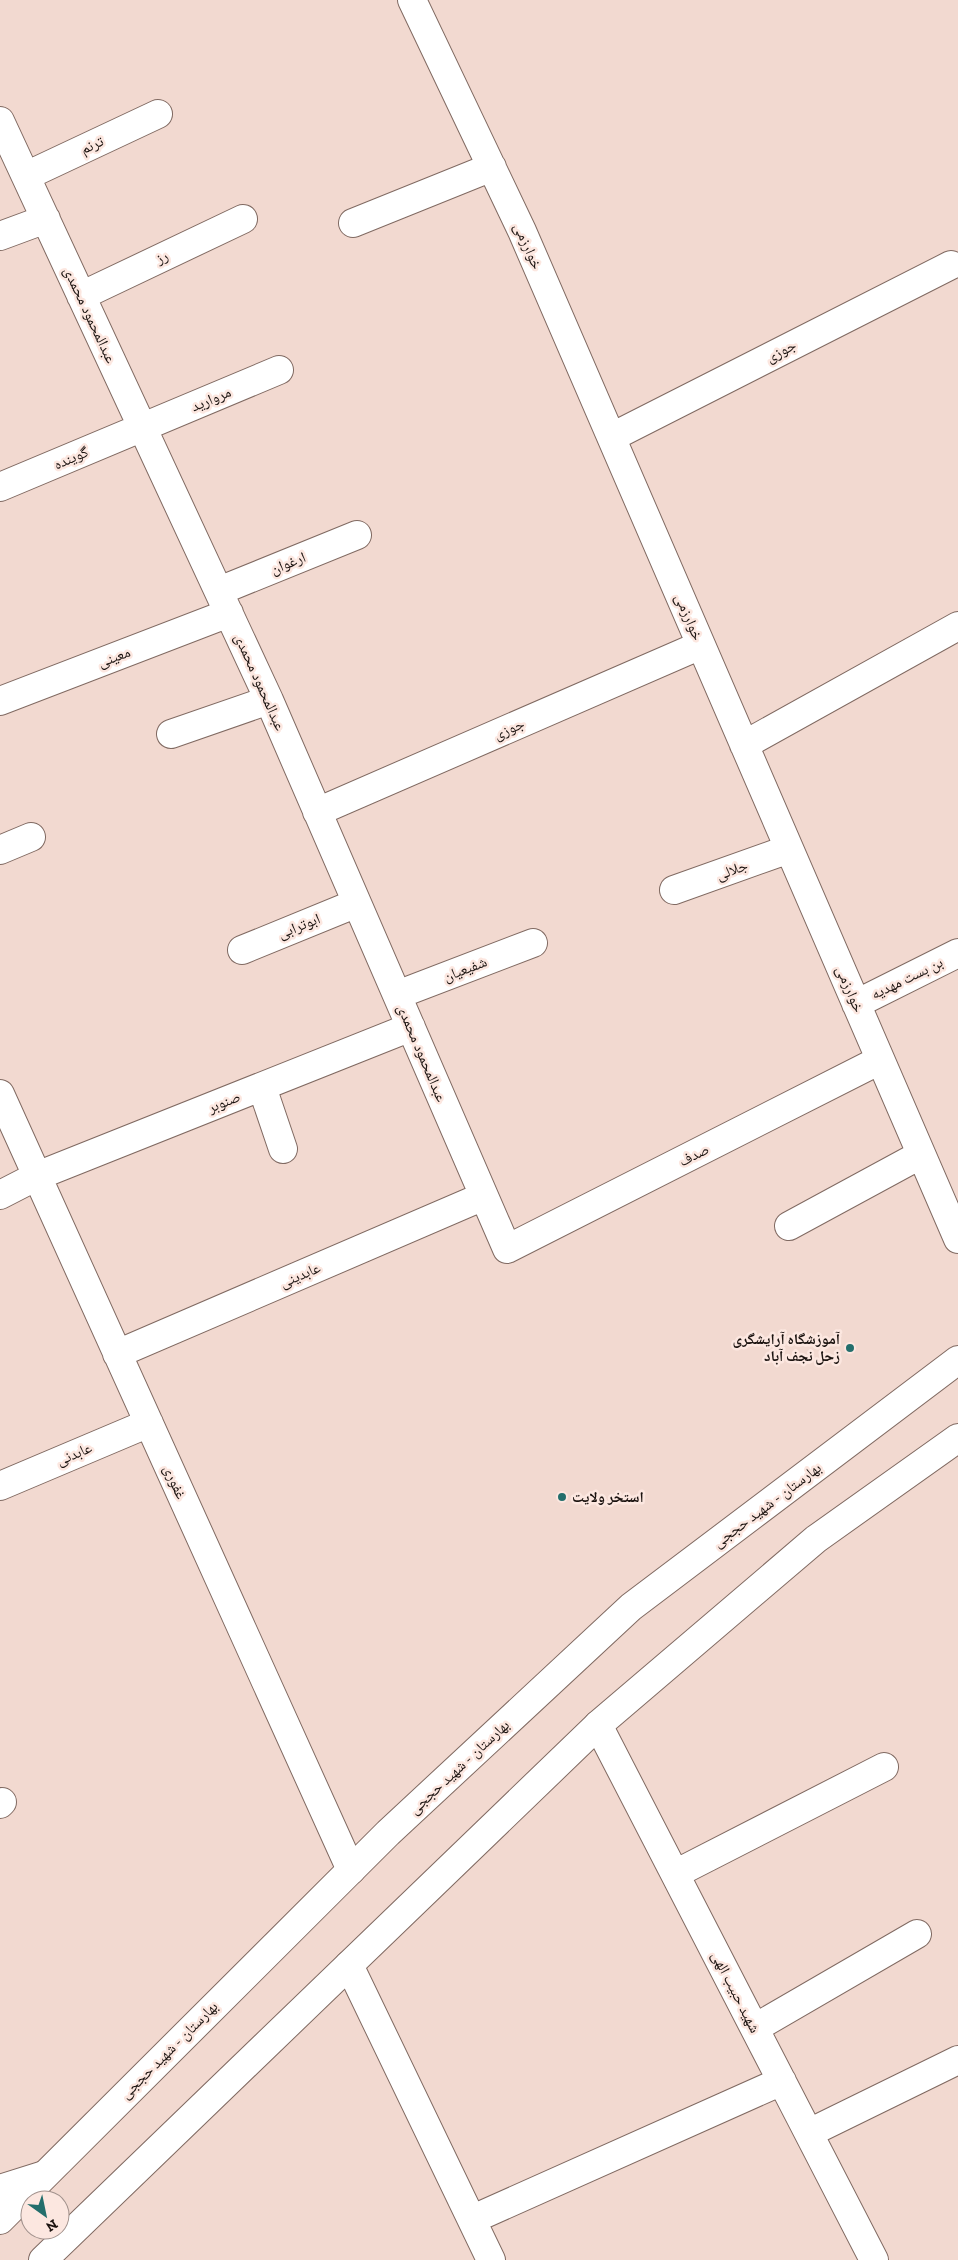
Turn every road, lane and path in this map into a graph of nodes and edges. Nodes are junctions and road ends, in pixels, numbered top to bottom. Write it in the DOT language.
graph roads {
  1 [pos="412,0"];
  2 [pos="158,114"];
  3 [pos="0,121"];
  4 [pos="492,167"];
  5 [pos="26,176"];
  6 [pos="243,219"];
  7 [pos="46,220"];
  8 [pos="353,223"];
  9 [pos="0,236"];
  10 [pos="951,265"];
  11 [pos="81,296"];
  12 [pos="279,370"];
  13 [pos="142,428"];
  14 [pos="612,437"];
  15 [pos="0,487"];
  16 [pos="357,535"];
  17 [pos="224,602"];
  18 [pos="958,626"];
  19 [pos="701,645"];
  20 [pos="0,700"];
  21 [pos="269,700"];
  22 [pos="171,734"];
  23 [pos="744,745"];
  24 [pos="317,812"];
  25 [pos="31,837"];
  26 [pos="789,849"];
  27 [pos="0,850"];
  28 [pos="674,890"];
  29 [pos="357,903"];
  30 [pos="533,943"];
  31 [pos="242,950"];
  32 [pos="958,952"];
  33 [pos="397,995"];
  34 [pos="856,1004"];
  35 [pos="411,1027"];
  36 [pos="880,1060"];
  37 [pos="262,1087"];
  38 [pos="0,1094"];
  39 [pos="283,1149"];
  40 [pos="920,1155"];
  41 [pos="37,1176"];
  42 [pos="0,1195"];
  43 [pos="484,1196"];
  44 [pos="788,1226"];
  45 [pos="958,1239"];
  46 [pos="507,1250"];
  47 [pos="117,1354"];
  48 [pos="958,1360"];
  49 [pos="149,1423"];
  50 [pos="958,1438"];
  51 [pos="0,1486"];
  52 [pos="598,1725"];
  53 [pos="884,1767"];
  54 [pos="351,1870"];
  55 [pos="675,1874"];
  56 [pos="917,1934"];
  57 [pos="349,1965"];
  58 [pos="755,2028"];
  59 [pos="958,2060"];
  60 [pos="782,2081"];
  61 [pos="809,2133"];
  62 [pos="44,2175"];
  63 [pos="0,2189"];
  64 [pos="472,2219"];
  65 [pos="0,2220"];
  66 [pos="43,2260"];
  67 [pos="491,2260"];
  68 [pos="874,2260"];
  1 -- 4 [label="street, خوارزمی"];
  2 -- 5 [label="street, ترنم"];
  3 -- 5 [label="street, عبدالمحمود محمدی"];
  4 -- 8 [label="street"];
  4 -- 14 [label="street, خوارزمی"];
  5 -- 7 [label="street, عبدالمحمود محمدی"];
  6 -- 11 [label="street, رز"];
  7 -- 9 [label="street"];
  7 -- 11 [label="street, عبدالمحمود محمدی"];
  10 -- 14 [label="street, جوزی"];
  11 -- 13 [label="street, عبدالمحمود محمدی"];
  12 -- 13 [label="street, مروارید"];
  13 -- 15 [label="street, گوینده"];
  13 -- 17 [label="street, عبدالمحمود محمدی"];
  14 -- 19 [label="street, خوارزمی"];
  16 -- 17 [label="street, ارغوان"];
  17 -- 20 [label="street, معینی"];
  17 -- 21 [label="street, عبدالمحمود محمدی"];
  18 -- 23 [label="street"];
  19 -- 23 [label="street, خوارزمی"];
  19 -- 24 [label="street, جوزی"];
  21 -- 22 [label="street"];
  21 -- 24 [label="street, عبدالمحمود محمدی"];
  23 -- 26 [label="street, خوارزمی"];
  24 -- 29 [label="street, عبدالمحمود محمدی"];
  25 -- 27 [label="street"];
  26 -- 28 [label="street, جلالی"];
  26 -- 34 [label="street, خوارزمی"];
  29 -- 31 [label="street, ابوترابی"];
  29 -- 33 [label="street, عبدالمحمود محمدی"];
  30 -- 33 [label="street, شفیعیان"];
  32 -- 34 [label="street, بن بست مهدیه"];
  33 -- 35 [label="street, عبدالمحمود محمدی"];
  34 -- 36 [label="street, خوارزمی"];
  35 -- 37 [label="street, صنوبر"];
  35 -- 43 [label="street, عبدالمحمود محمدی"];
  36 -- 40 [label="street, خوارزمی"];
  36 -- 46 [label="street, صدف"];
  37 -- 39 [label="street"];
  37 -- 41 [label="street, صنوبر"];
  38 -- 41 [label="street, غفوری"];
  40 -- 44 [label="street"];
  40 -- 45 [label="street, خوارزمی"];
  41 -- 42 [label="street, صنوبر"];
  41 -- 47 [label="street, غفوری"];
  43 -- 46 [label="street, عبدالمحمود محمدی"];
  43 -- 47 [label="street, عابدینی"];
  47 -- 49 [label="street, غفوری"];
  48 -- 54 [label="street, بهارستان - شهید حججی"];
  49 -- 51 [label="street, عابدنی"];
  49 -- 54 [label="street, غفوری"];
  50 -- 52 [label="street"];
  52 -- 55 [label="street, شهید حبیب الهی"];
  52 -- 57 [label="street"];
  53 -- 55 [label="street"];
  54 -- 62 [label="street, بهارستان - شهید حججی"];
  55 -- 58 [label="street, شهید حبیب الهی"];
  56 -- 58 [label="street"];
  57 -- 64 [label="street"];
  57 -- 66 [label="street"];
  58 -- 60 [label="street, شهید حبیب الهی"];
  59 -- 61 [label="street"];
  60 -- 61 [label="street, شهید حبیب الهی"];
  60 -- 64 [label="street"];
  61 -- 68 [label="street, شهید حبیب الهی"];
  62 -- 63 [label="street"];
  62 -- 65 [label="street, بهارستان - شهید حججی"];
  64 -- 67 [label="street"];
}
